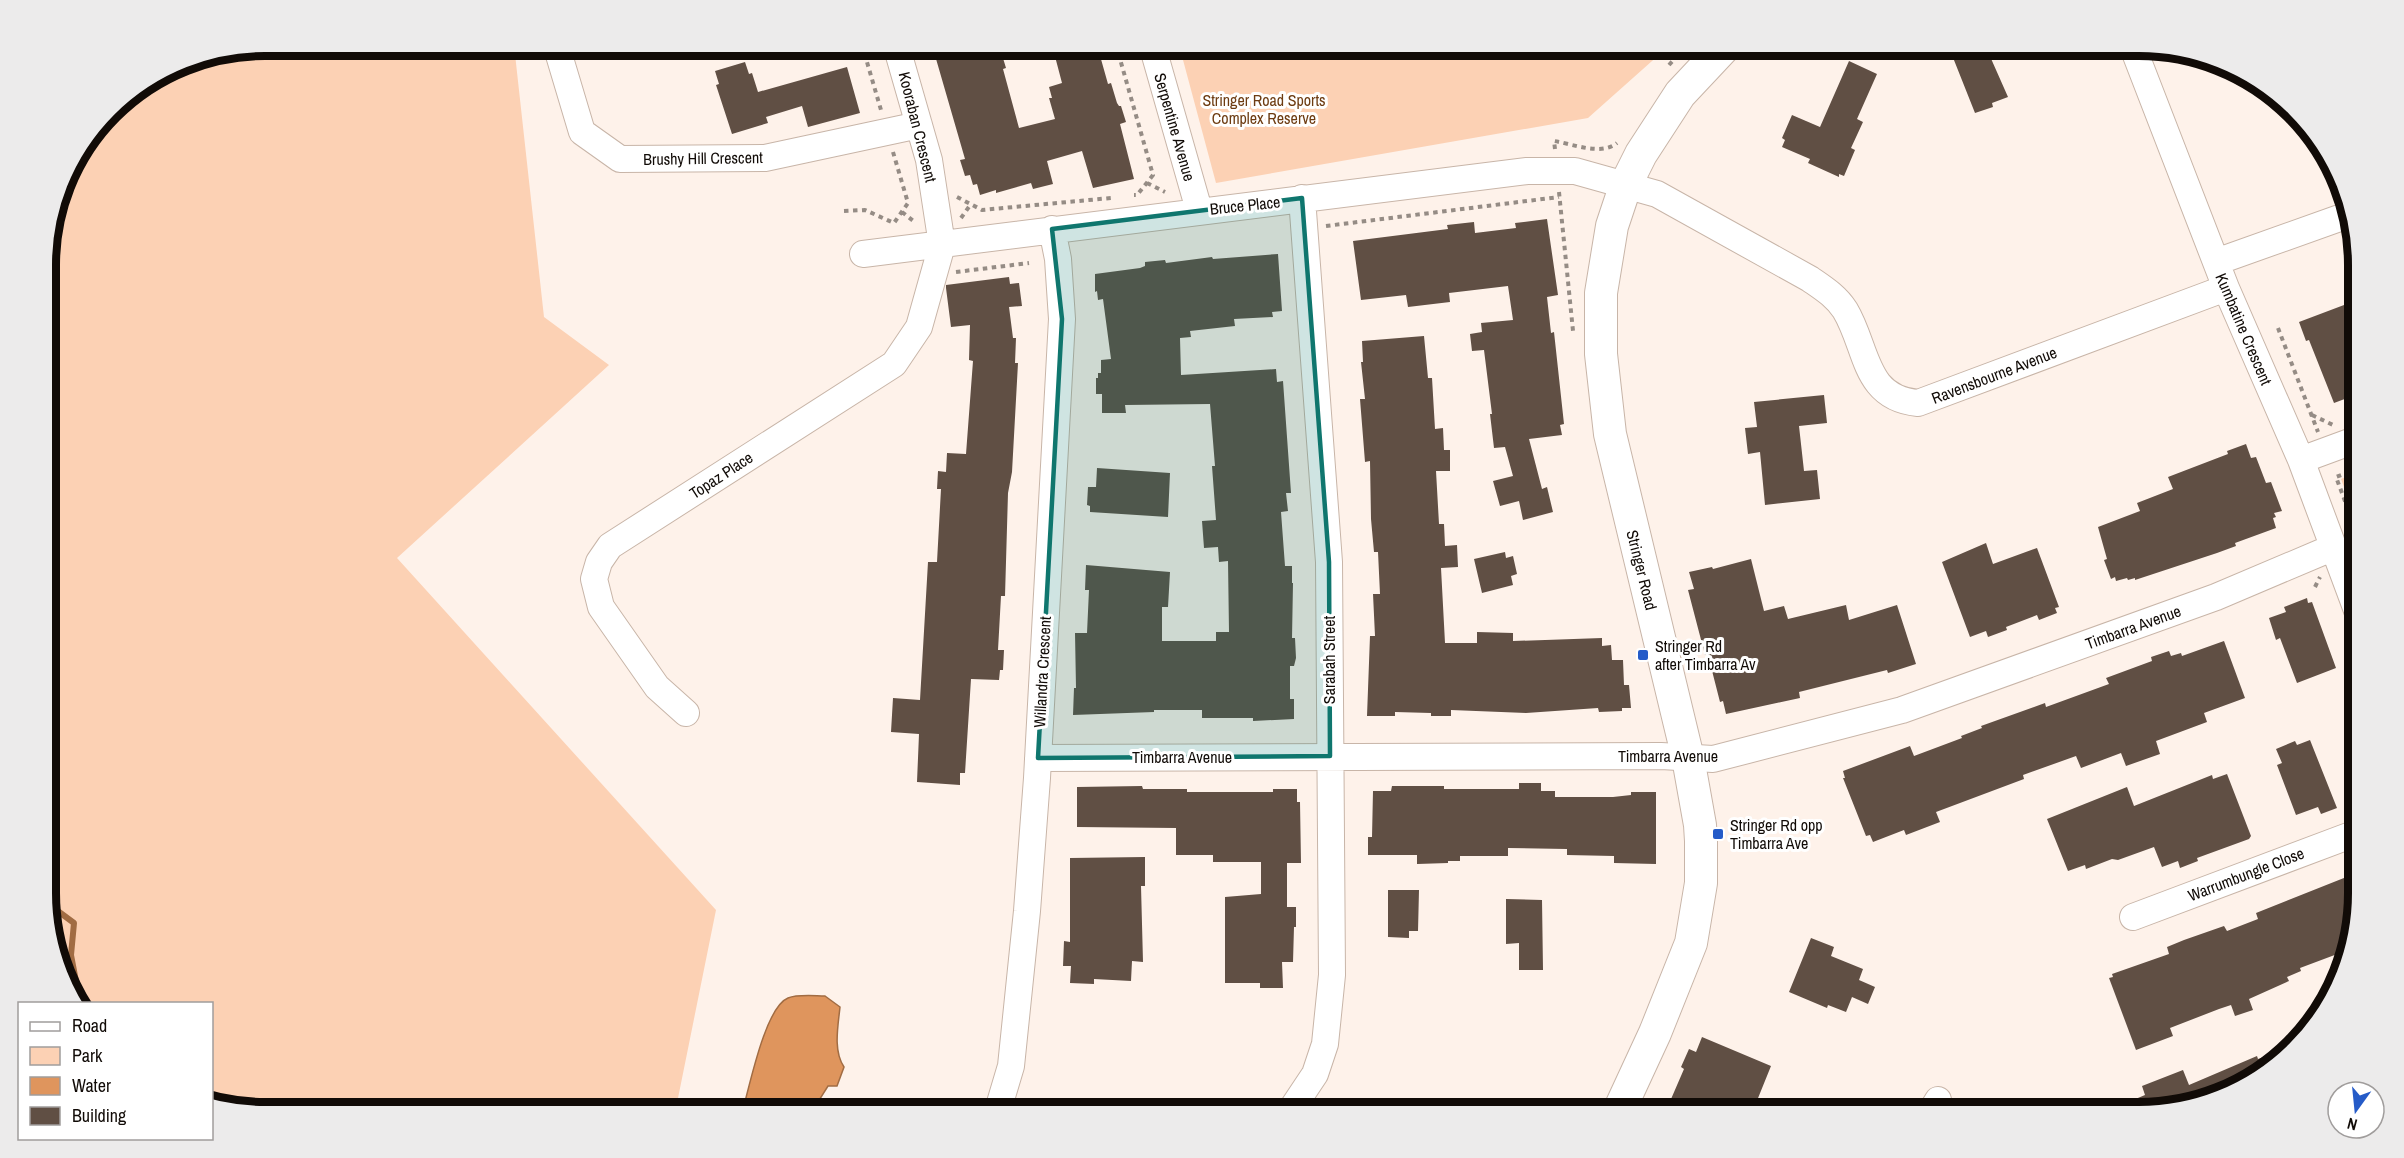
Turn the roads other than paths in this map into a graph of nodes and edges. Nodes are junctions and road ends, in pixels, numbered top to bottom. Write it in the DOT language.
graph roads {
  1 [pos="559,56"];
  2 [pos="899,56"];
  3 [pos="1155,56"];
  4 [pos="1716,56"];
  5 [pos="2136,56"];
  6 [pos="920,125"];
  7 [pos="1626,184"];
  8 [pos="1302,198"];
  9 [pos="1199,210"];
  10 [pos="2342,216"];
  11 [pos="1052,229"];
  12 [pos="942,245"];
  13 [pos="863,254"];
  14 [pos="2216,262"];
  15 [pos="2226,288"];
  16 [pos="2348,443"];
  17 [pos="2301,460"];
  18 [pos="2334,547"];
  19 [pos="2348,586"];
  20 [pos="686,713"];
  21 [pos="1330,756"];
  22 [pos="1038,758"];
  23 [pos="1688,758"];
  24 [pos="2348,836"];
  25 [pos="2133,917"];
  26 [pos="1000,1102"];
  27 [pos="1296,1102"];
  28 [pos="1623,1102"];
  1 -- 6 [label="street, Brushy Hill Crescent"];
  2 -- 6 [label="street, Kooraban Crescent"];
  3 -- 9 [label="street, Serpentine Avenue"];
  4 -- 7 [label="street, Stringer Road"];
  5 -- 14 [label="street, Kumbatine Crescent"];
  6 -- 12 [label="street, Kooraban Crescent"];
  7 -- 8 [label="street, Bruce Place"];
  7 -- 15 [label="street, Ravensbourne Avenue"];
  7 -- 23 [label="street, Stringer Road"];
  8 -- 9 [label="street, Bruce Place"];
  8 -- 21 [label="street, Sarabah Street"];
  9 -- 11 [label="street, Bruce Place"];
  10 -- 14 [label="street"];
  11 -- 12 [label="street, Bruce Place"];
  11 -- 22 [label="street, Willandra Crescent"];
  12 -- 13 [label="street, Bruce Place"];
  12 -- 20 [label="street, Topaz Place"];
  14 -- 15 [label="street, Kumbatine Crescent"];
  15 -- 17 [label="street, Kumbatine Crescent"];
  16 -- 17 [label="street"];
  17 -- 18 [label="street, Kumbatine Crescent"];
  18 -- 19 [label="street, Kumbatine Crescent"];
  18 -- 23 [label="street, Timbarra Avenue"];
  21 -- 22 [label="street, Timbarra Avenue"];
  21 -- 23 [label="street, Timbarra Avenue"];
  21 -- 27 [label="street, Sarabah Street"];
  22 -- 26 [label="street, Willandra Crescent"];
  23 -- 28 [label="street, Stringer Road"];
  24 -- 25 [label="street, Warrumbungle Close"];
}
